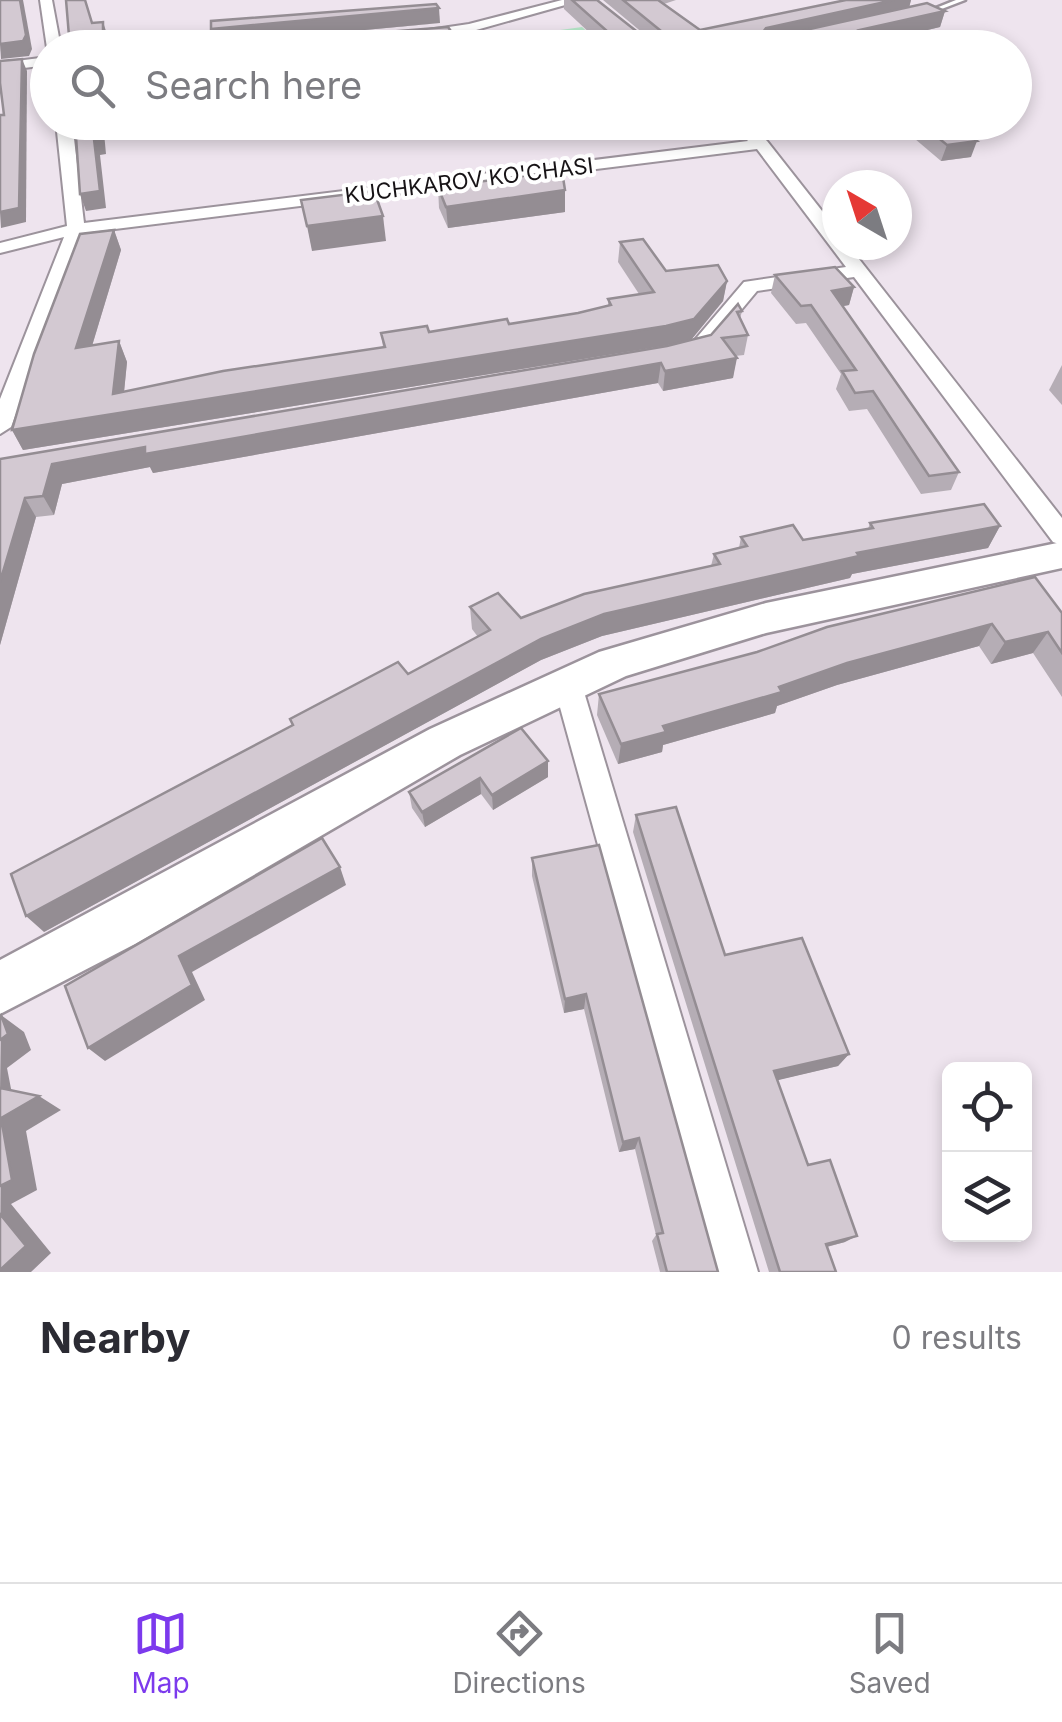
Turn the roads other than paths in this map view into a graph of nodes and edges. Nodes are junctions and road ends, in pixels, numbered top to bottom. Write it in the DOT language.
graph roads {
  1 [pos="46,0"];
  2 [pos="577,0"];
  3 [pos="962,0"];
  4 [pos="915,16"];
  5 [pos="51,30"];
  6 [pos="445,30"];
  7 [pos="30,64"];
  8 [pos="0,68"];
  9 [pos="66,140"];
  10 [pos="757,140"];
  11 [pos="761,144"];
  12 [pos="822,223"];
  13 [pos="76,229"];
  14 [pos="0,248"];
  15 [pos="851,260"];
  16 [pos="859,270"];
  17 [pos="664,356"];
  18 [pos="0,428"];
  19 [pos="1062,536"];
  20 [pos="1062,555"];
  21 [pos="567,682"];
  22 [pos="0,988"];
  23 [pos="738,1272"];
  1 -- 5 [label="street"];
  2 -- 6 [label="street"];
  3 -- 4 [label="lane"];
  7 -- 8 [label="street"];
  9 -- 13 [label="street"];
  10 -- 11 [label="street"];
  11 -- 12 [label="street"];
  11 -- 13 [label="street, KUCHKAROV KO'CHASI"];
  13 -- 14 [label="street, KUCHKAROV KO'CHASI"];
  13 -- 18 [label="street"];
  15 -- 16 [label="street"];
  16 -- 17 [label="street"];
  16 -- 19 [label="street"];
  20 -- 21 [label="main road"];
  21 -- 22 [label="main road"];
  21 -- 23 [label="street"];
}
